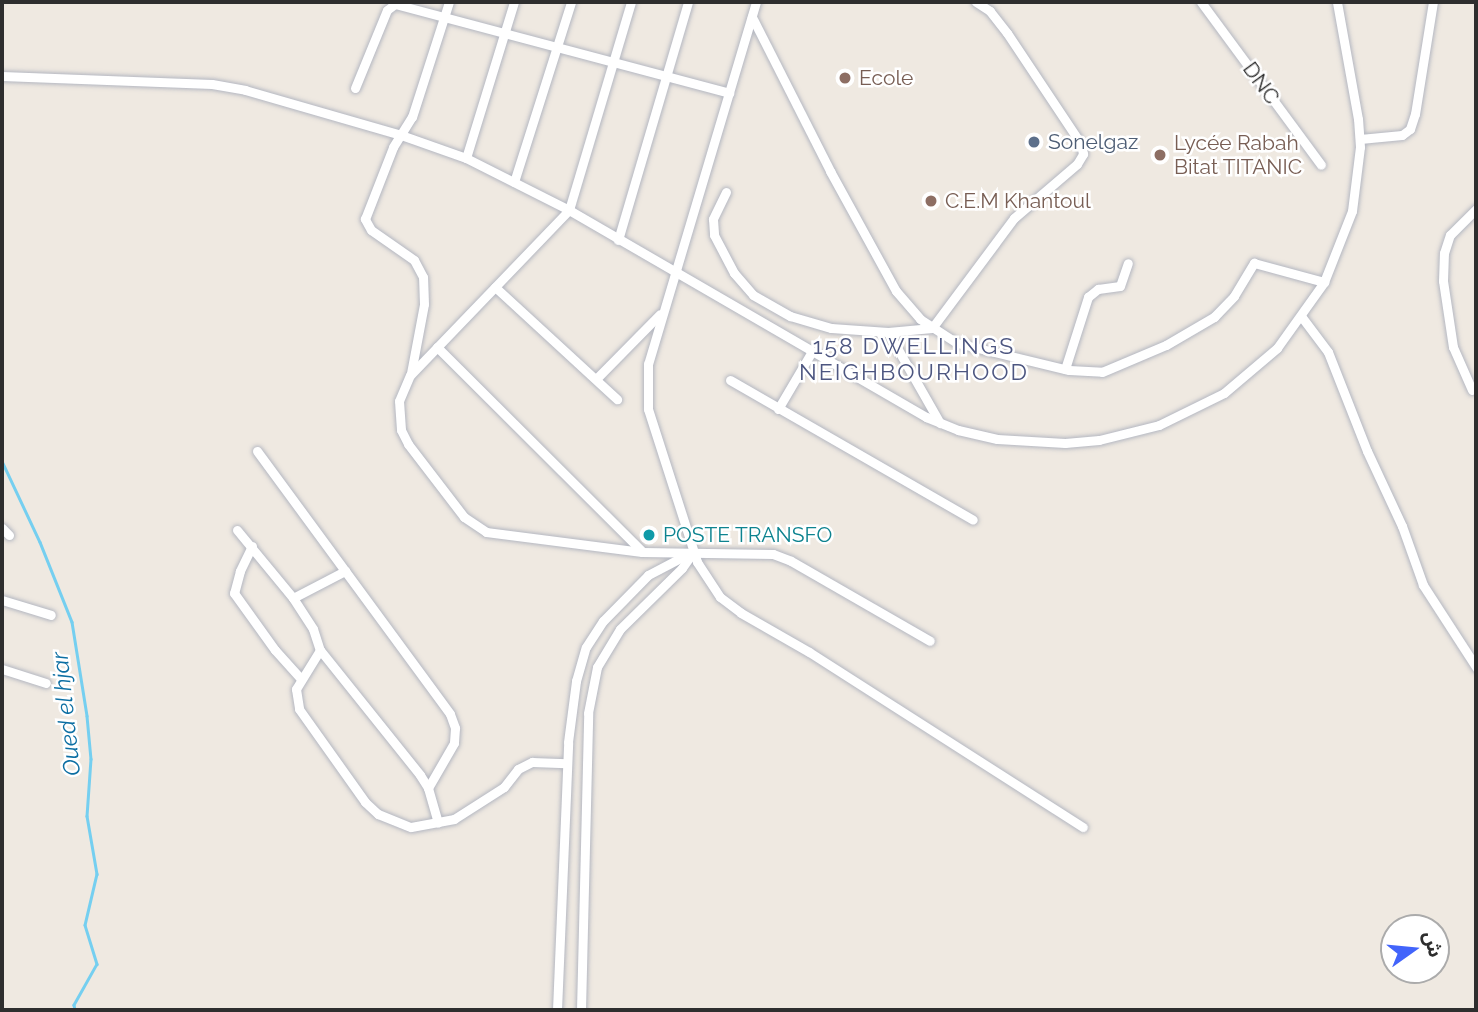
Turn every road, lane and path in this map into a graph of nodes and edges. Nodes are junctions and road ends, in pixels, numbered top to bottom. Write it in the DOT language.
graph roads {
  1 [pos="449,2"];
  2 [pos="514,2"];
  3 [pos="571,2"];
  4 [pos="631,2"];
  5 [pos="688,2"];
  6 [pos="756,2"];
  7 [pos="976,2"];
  8 [pos="1201,2"];
  9 [pos="1337,2"];
  10 [pos="1433,2"];
  11 [pos="445,16"];
  12 [pos="752,17"];
  13 [pos="505,32"];
  14 [pos="558,48"];
  15 [pos="614,61"];
  16 [pos="665,75"];
  17 [pos="2,76"];
  18 [pos="355,88"];
  19 [pos="729,93"];
  20 [pos="401,135"];
  21 [pos="1360,139"];
  22 [pos="466,158"];
  23 [pos="1321,164"];
  24 [pos="514,182"];
  25 [pos="726,192"];
  26 [pos="1476,209"];
  27 [pos="569,211"];
  28 [pos="618,240"];
  29 [pos="1128,263"];
  30 [pos="675,274"];
  31 [pos="1324,282"];
  32 [pos="495,287"];
  33 [pos="661,313"];
  34 [pos="1301,316"];
  35 [pos="932,328"];
  36 [pos="888,332"];
  37 [pos="437,347"];
  38 [pos="811,352"];
  39 [pos="1065,369"];
  40 [pos="410,375"];
  41 [pos="596,379"];
  42 [pos="730,380"];
  43 [pos="1472,390"];
  44 [pos="617,399"];
  45 [pos="778,409"];
  46 [pos="940,423"];
  47 [pos="257,451"];
  48 [pos="973,520"];
  49 [pos="237,530"];
  50 [pos="252,546"];
  51 [pos="694,551"];
  52 [pos="642,552"];
  53 [pos="345,570"];
  54 [pos="293,598"];
  55 [pos="2,600"];
  56 [pos="51,615"];
  57 [pos="930,641"];
  58 [pos="320,650"];
  59 [pos="1476,667"];
  60 [pos="2,669"];
  61 [pos="301,679"];
  62 [pos="46,683"];
  63 [pos="566,763"];
  64 [pos="428,788"];
  65 [pos="438,823"];
  66 [pos="1083,827"];
  67 [pos="557,1010"];
  68 [pos="581,1010"];
  1 -- 11 [label="street"];
  2 -- 13 [label="street"];
  3 -- 14 [label="street"];
  4 -- 15 [label="street"];
  5 -- 16 [label="street"];
  6 -- 12 [label="street"];
  7 -- 35 [label="street"];
  8 -- 23 [label="street, DNC"];
  9 -- 21 [label="street"];
  10 -- 21 [label="street"];
  11 -- 13 [label="street"];
  11 -- 18 [label="street"];
  11 -- 20 [label="street"];
  12 -- 19 [label="street"];
  12 -- 35 [label="street"];
  13 -- 14 [label="street"];
  13 -- 22 [label="street"];
  14 -- 15 [label="street"];
  14 -- 24 [label="street"];
  15 -- 16 [label="street"];
  15 -- 27 [label="street"];
  16 -- 19 [label="street"];
  16 -- 28 [label="street"];
  17 -- 20 [label="street"];
  19 -- 30 [label="street"];
  20 -- 22 [label="street"];
  20 -- 40 [label="street"];
  21 -- 31 [label="street"];
  22 -- 24 [label="street"];
  24 -- 27 [label="street"];
  25 -- 36 [label="street"];
  26 -- 43 [label="street"];
  27 -- 28 [label="street"];
  27 -- 32 [label="street"];
  28 -- 30 [label="street"];
  29 -- 39 [label="street"];
  30 -- 33 [label="street"];
  30 -- 38 [label="street"];
  31 -- 34 [label="street"];
  31 -- 39 [label="street"];
  32 -- 37 [label="street"];
  32 -- 41 [label="street"];
  33 -- 41 [label="street"];
  33 -- 51 [label="street"];
  34 -- 46 [label="street"];
  34 -- 59 [label="street"];
  35 -- 36 [label="street"];
  35 -- 39 [label="street"];
  36 -- 46 [label="street"];
  37 -- 40 [label="street"];
  37 -- 52 [label="street"];
  38 -- 45 [label="street"];
  38 -- 46 [label="street"];
  40 -- 52 [label="street"];
  41 -- 44 [label="street"];
  42 -- 45 [label="street"];
  45 -- 48 [label="street"];
  47 -- 53 [label="street"];
  49 -- 50 [label="street"];
  50 -- 54 [label="street"];
  50 -- 61 [label="street"];
  51 -- 52 [label="street"];
  51 -- 57 [label="street"];
  51 -- 63 [label="street"];
  51 -- 66 [label="street"];
  51 -- 68 [label="street"];
  53 -- 54 [label="street"];
  53 -- 64 [label="street"];
  54 -- 58 [label="street"];
  55 -- 56 [label="street"];
  58 -- 61 [label="street"];
  58 -- 64 [label="street"];
  60 -- 62 [label="street"];
  61 -- 65 [label="street"];
  63 -- 65 [label="street"];
  63 -- 67 [label="street"];
  64 -- 65 [label="street"];
}
